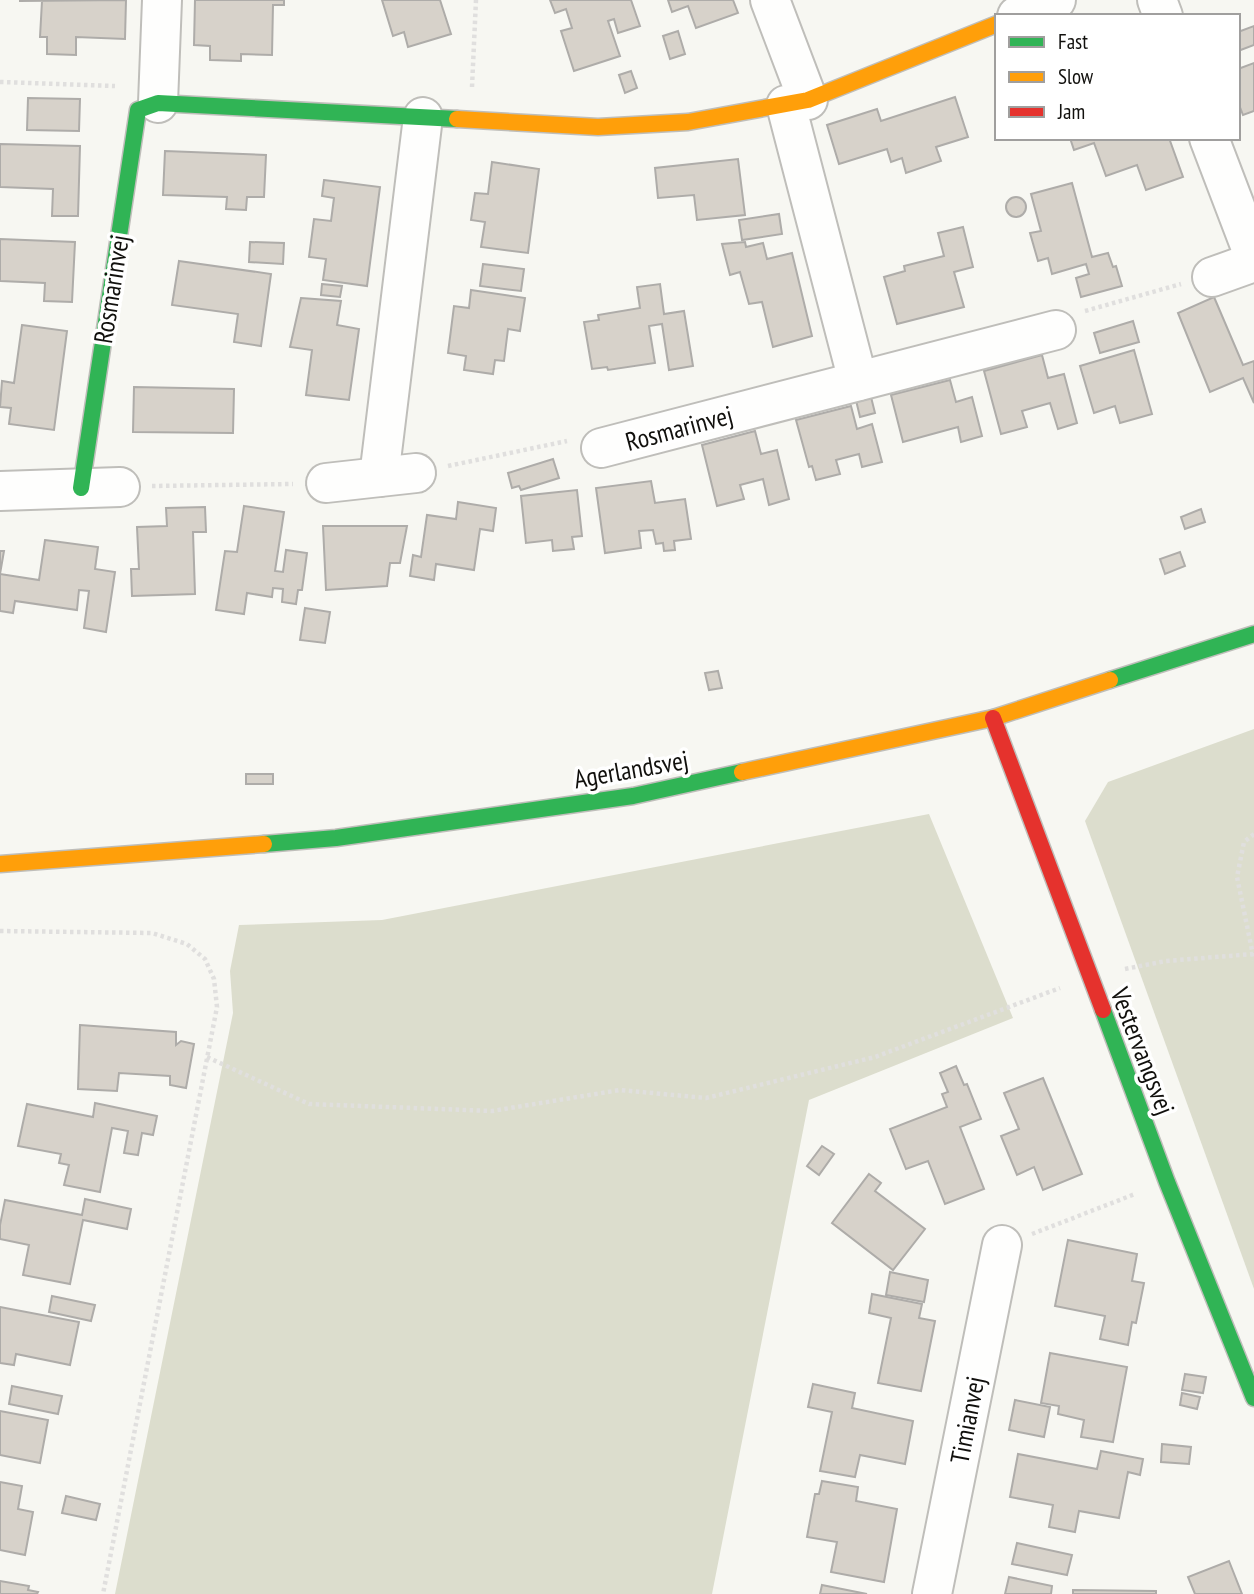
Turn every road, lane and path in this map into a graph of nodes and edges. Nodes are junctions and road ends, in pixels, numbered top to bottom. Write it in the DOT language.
graph roads {
  1 [pos="162,0"];
  2 [pos="476,0"];
  3 [pos="770,0"];
  4 [pos="1056,0"];
  5 [pos="1022,14"];
  6 [pos="995,25"];
  7 [pos="0,82"];
  8 [pos="158,95"];
  9 [pos="797,102"];
  10 [pos="423,117"];
  11 [pos="470,121"];
  12 [pos="1210,140"];
  13 [pos="1254,256"];
  14 [pos="1254,262"];
  15 [pos="1212,277"];
  16 [pos="1056,330"];
  17 [pos="858,382"];
  18 [pos="601,448"];
  19 [pos="398,475"];
  20 [pos="326,483"];
  21 [pos="120,487"];
  22 [pos="81,488"];
  23 [pos="0,491"];
  24 [pos="1254,634"];
  25 [pos="993,718"];
  26 [pos="1254,834"];
  27 [pos="0,864"];
  28 [pos="0,931"];
  29 [pos="1253,957"];
  30 [pos="1089,976"];
  31 [pos="207,1057"];
  32 [pos="1167,1182"];
  33 [pos="1002,1245"];
  34 [pos="1254,1398"];
  35 [pos="103,1594"];
  36 [pos="932,1594"];
  1 -- 8 [label="street"];
  2 -- 11 [label="path"];
  3 -- 9 [label="street"];
  4 -- 5 [label="street"];
  6 -- 9 [label="street"];
  7 -- 8 [label="path"];
  8 -- 10 [label="street"];
  8 -- 22 [label="street, Rosmarinvej"];
  9 -- 11 [label="street"];
  9 -- 17 [label="street"];
  10 -- 11 [label="street"];
  10 -- 19 [label="street"];
  12 -- 13 [label="street"];
  14 -- 15 [label="street"];
  15 -- 16 [label="path"];
  16 -- 17 [label="street, Rosmarinvej"];
  17 -- 18 [label="street, Rosmarinvej"];
  18 -- 19 [label="path, Rosmarinvej"];
  19 -- 20 [label="street"];
  20 -- 21 [label="path"];
  21 -- 22 [label="street"];
  22 -- 23 [label="street"];
  24 -- 25 [label="street, Agerlandsvej"];
  25 -- 27 [label="street, Agerlandsvej"];
  25 -- 30 [label="street, Vestervangsvej"];
  26 -- 29 [label="path"];
  28 -- 31 [label="path"];
  29 -- 30 [label="path"];
  30 -- 31 [label="path"];
  30 -- 32 [label="street, Vestervangsvej"];
  31 -- 35 [label="path"];
  32 -- 33 [label="path"];
  32 -- 34 [label="street, Vestervangsvej"];
  33 -- 36 [label="street, Timianvej"];
}
